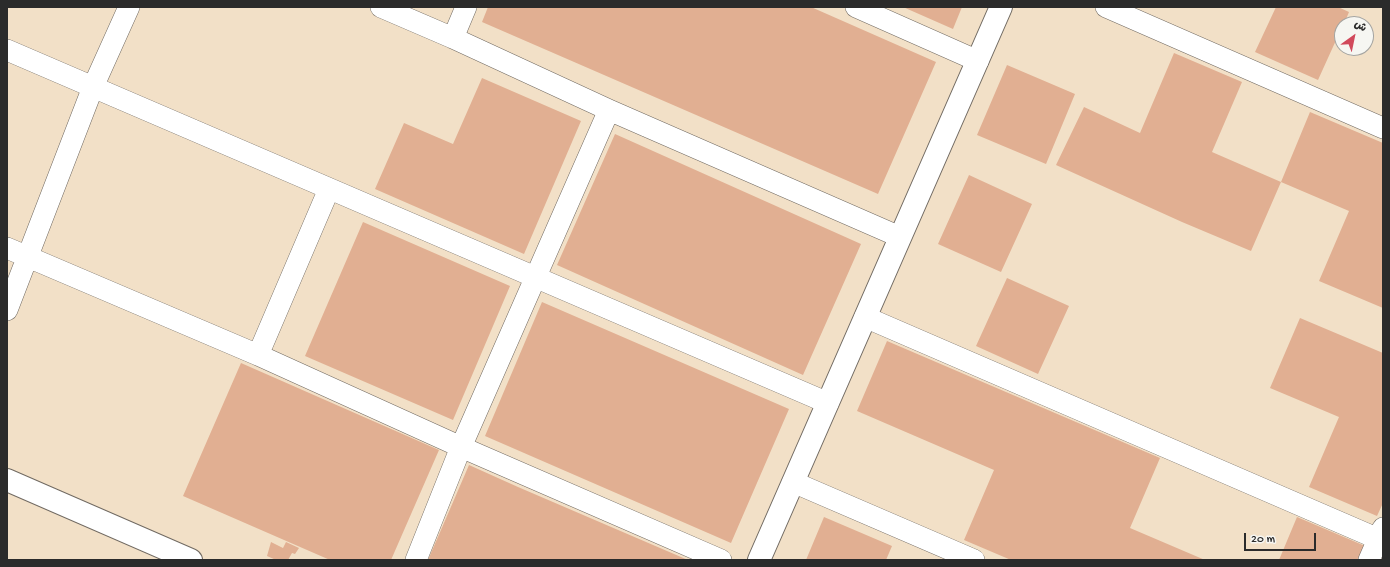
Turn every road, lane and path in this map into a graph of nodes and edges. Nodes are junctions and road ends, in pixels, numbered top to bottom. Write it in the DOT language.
graph roads {
  1 [pos="130,7"];
  2 [pos="381,7"];
  3 [pos="466,7"];
  4 [pos="856,7"];
  5 [pos="1001,7"];
  6 [pos="1106,7"];
  7 [pos="453,38"];
  8 [pos="7,50"];
  9 [pos="978,61"];
  10 [pos="93,87"];
  11 [pos="609,110"];
  12 [pos="1383,128"];
  13 [pos="329,189"];
  14 [pos="900,237"];
  15 [pos="7,248"];
  16 [pos="28,257"];
  17 [pos="535,278"];
  18 [pos="7,310"];
  19 [pos="865,317"];
  20 [pos="258,355"];
  21 [pos="828,403"];
  22 [pos="461,447"];
  23 [pos="7,480"];
  24 [pos="793,482"];
  25 [pos="1381,536"];
  26 [pos="192,560"];
  27 [pos="416,560"];
  28 [pos="721,560"];
  29 [pos="759,560"];
  30 [pos="974,560"];
  31 [pos="1369,560"];
  1 -- 10 [label="street"];
  2 -- 7 [label="street"];
  3 -- 7 [label="street"];
  4 -- 9 [label="street"];
  5 -- 9 [label="street"];
  6 -- 12 [label="street"];
  7 -- 11 [label="street"];
  8 -- 10 [label="street"];
  9 -- 14 [label="street"];
  10 -- 13 [label="street"];
  10 -- 16 [label="street"];
  11 -- 14 [label="street"];
  11 -- 17 [label="street"];
  13 -- 17 [label="street"];
  13 -- 20 [label="street"];
  14 -- 19 [label="street"];
  15 -- 16 [label="street"];
  16 -- 18 [label="street"];
  16 -- 20 [label="street"];
  17 -- 21 [label="street"];
  17 -- 22 [label="street"];
  19 -- 21 [label="street"];
  19 -- 25 [label="street"];
  20 -- 22 [label="street"];
  21 -- 24 [label="street"];
  22 -- 27 [label="street"];
  22 -- 28 [label="street"];
  23 -- 26 [label="street"];
  24 -- 29 [label="street"];
  24 -- 30 [label="street"];
  25 -- 31 [label="street"];
}
